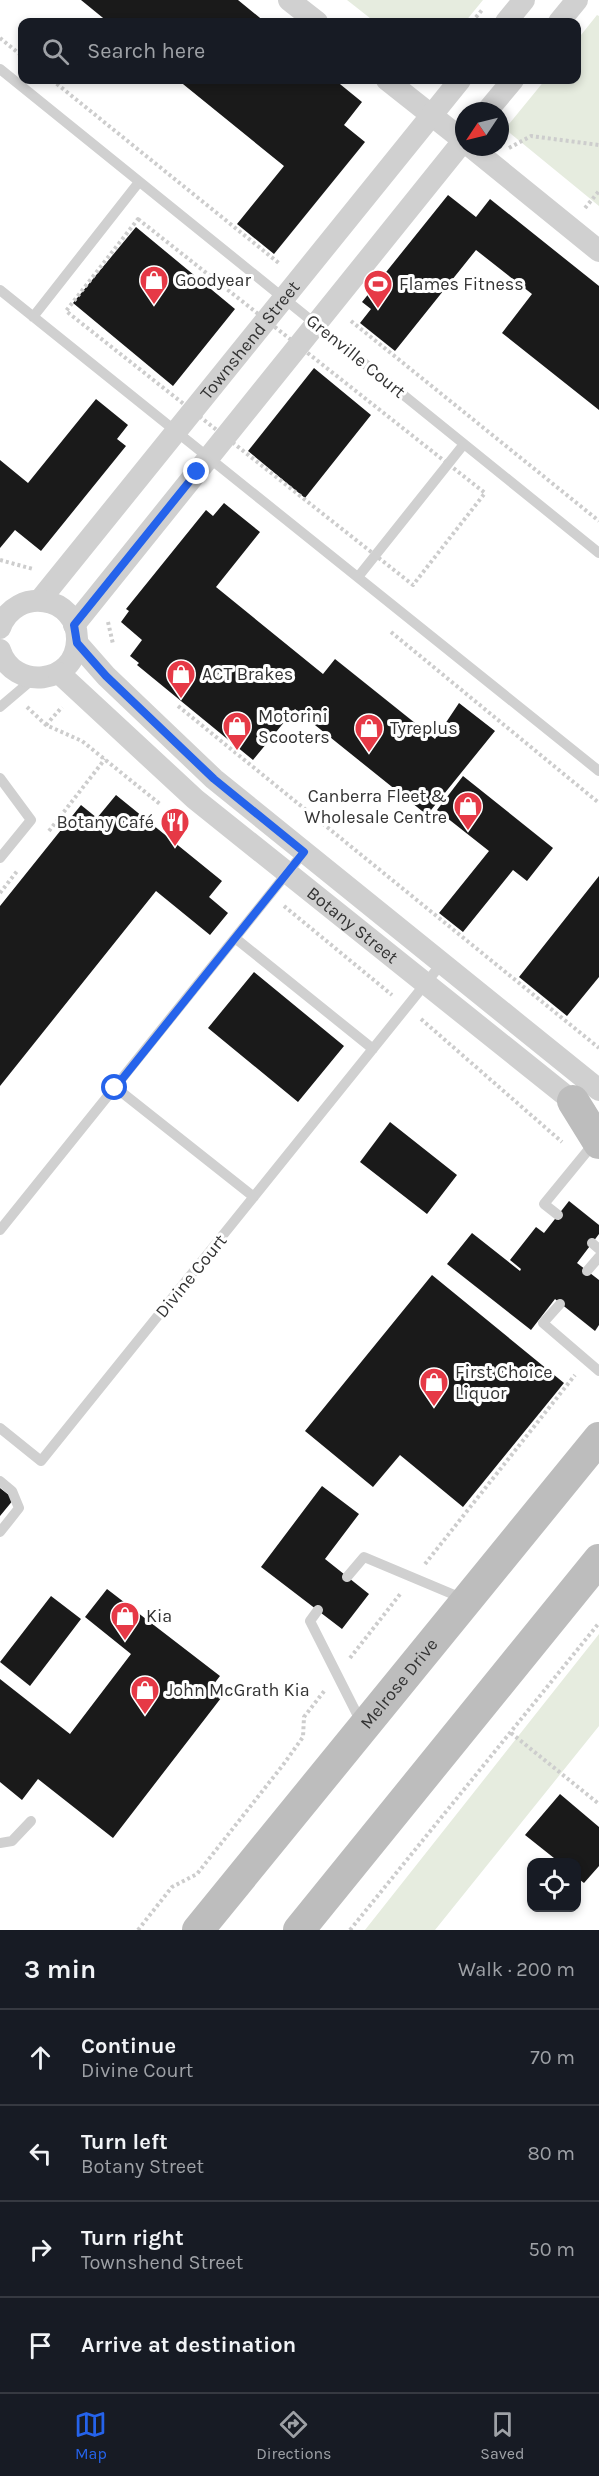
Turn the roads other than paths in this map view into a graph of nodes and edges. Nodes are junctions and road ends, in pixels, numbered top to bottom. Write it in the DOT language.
graph roads {
  1 [pos="290,0"];
  2 [pos="524,0"];
  3 [pos="577,0"];
  4 [pos="312,18"];
  5 [pos="509,18"];
  6 [pos="562,18"];
  7 [pos="0,69"];
  8 [pos="18,84"];
  9 [pos="18,84"];
  10 [pos="392,84"];
  11 [pos="457,84"];
  12 [pos="510,84"];
  13 [pos="495,102"];
  14 [pos="431,115"];
  15 [pos="455,134"];
  16 [pos="455,152"];
  17 [pos="482,156"];
  18 [pos="139,182"];
  19 [pos="599,251"];
  20 [pos="0,290"];
  21 [pos="284,298"];
  22 [pos="33,317"];
  23 [pos="316,324"];
  24 [pos="176,431"];
  25 [pos="464,444"];
  26 [pos="209,458"];
  27 [pos="599,553"];
  28 [pos="358,577"];
  29 [pos="19,600"];
  30 [pos="0,626"];
  31 [pos="76,634"];
  32 [pos="0,650"];
  33 [pos="59,673"];
  34 [pos="33,678"];
  35 [pos="0,707"];
  36 [pos="599,771"];
  37 [pos="0,778"];
  38 [pos="304,852"];
  39 [pos="0,858"];
  40 [pos="287,874"];
  41 [pos="235,938"];
  42 [pos="442,963"];
  43 [pos="425,984"];
  44 [pos="373,1048"];
  45 [pos="115,1088"];
  46 [pos="586,1096"];
  47 [pos="594,1141"];
  48 [pos="254,1197"];
  49 [pos="558,1215"];
  50 [pos="0,1230"];
  51 [pos="599,1257"];
  52 [pos="587,1271"];
  53 [pos="560,1304"];
  54 [pos="599,1371"];
  55 [pos="0,1428"];
  56 [pos="599,1438"];
  57 [pos="0,1481"];
  58 [pos="0,1532"];
  59 [pos="599,1560"];
  60 [pos="347,1577"];
  61 [pos="467,1600"];
  62 [pos="318,1610"];
  63 [pos="364,1727"];
  64 [pos="31,1821"];
  65 [pos="0,1843"];
  66 [pos="198,1930"];
  67 [pos="299,1930"];
  1 -- 4 [label="street"];
  2 -- 5 [label="street"];
  3 -- 6 [label="street"];
  7 -- 8 [label="lane, Grenville Court"];
  9 -- 18 [label="lane, Grenville Court"];
  10 -- 14 [label="street"];
  11 -- 14 [label="street, Townshend Street"];
  12 -- 13 [label="street"];
  14 -- 15 [label="street"];
  14 -- 21 [label="street, Townshend Street"];
  16 -- 23 [label="street"];
  17 -- 19 [label="street"];
  18 -- 21 [label="lane, Grenville Court"];
  18 -- 22 [label="lane"];
  20 -- 22 [label="lane"];
  21 -- 23 [label="lane, Grenville Court"];
  21 -- 24 [label="street, Townshend Street"];
  22 -- 24 [label="lane"];
  23 -- 25 [label="lane, Grenville Court"];
  23 -- 26 [label="street"];
  24 -- 26 [label="lane"];
  24 -- 29 [label="street, Townshend Street"];
  25 -- 27 [label="lane, Grenville Court"];
  25 -- 28 [label="lane"];
  26 -- 28 [label="lane"];
  26 -- 31 [label="street"];
  28 -- 36 [label="lane"];
  29 -- 30 [label="street, Townshend Street"];
  29 -- 31 [label="street, Botany Street"];
  31 -- 33 [label="street"];
  31 -- 38 [label="street, Botany Street"];
  32 -- 34 [label="street"];
  33 -- 34 [label="street"];
  33 -- 40 [label="street, Botany Street"];
  34 -- 35 [label="lane"];
  37 -- 39 [label="lane"];
  38 -- 40 [label="lane"];
  38 -- 42 [label="street, Botany Street"];
  40 -- 41 [label="lane"];
  40 -- 43 [label="street, Botany Street"];
  41 -- 44 [label="lane"];
  41 -- 45 [label="lane"];
  42 -- 43 [label="lane, Divine Court"];
  42 -- 46 [label="street, Botany Street"];
  43 -- 44 [label="lane, Divine Court"];
  43 -- 46 [label="street, Botany Street"];
  44 -- 48 [label="lane, Divine Court"];
  45 -- 48 [label="lane"];
  45 -- 50 [label="lane"];
  46 -- 47 [label="main road"];
  47 -- 49 [label="lane"];
  48 -- 55 [label="lane, Divine Court"];
  51 -- 52 [label="lane"];
  53 -- 54 [label="lane"];
  56 -- 61 [label="main road, Melrose Drive"];
  57 -- 58 [label="lane"];
  59 -- 67 [label="main road"];
  60 -- 61 [label="lane"];
  61 -- 63 [label="main road, Melrose Drive"];
  62 -- 63 [label="lane"];
  63 -- 66 [label="main road, Melrose Drive"];
  64 -- 65 [label="lane"];
}
